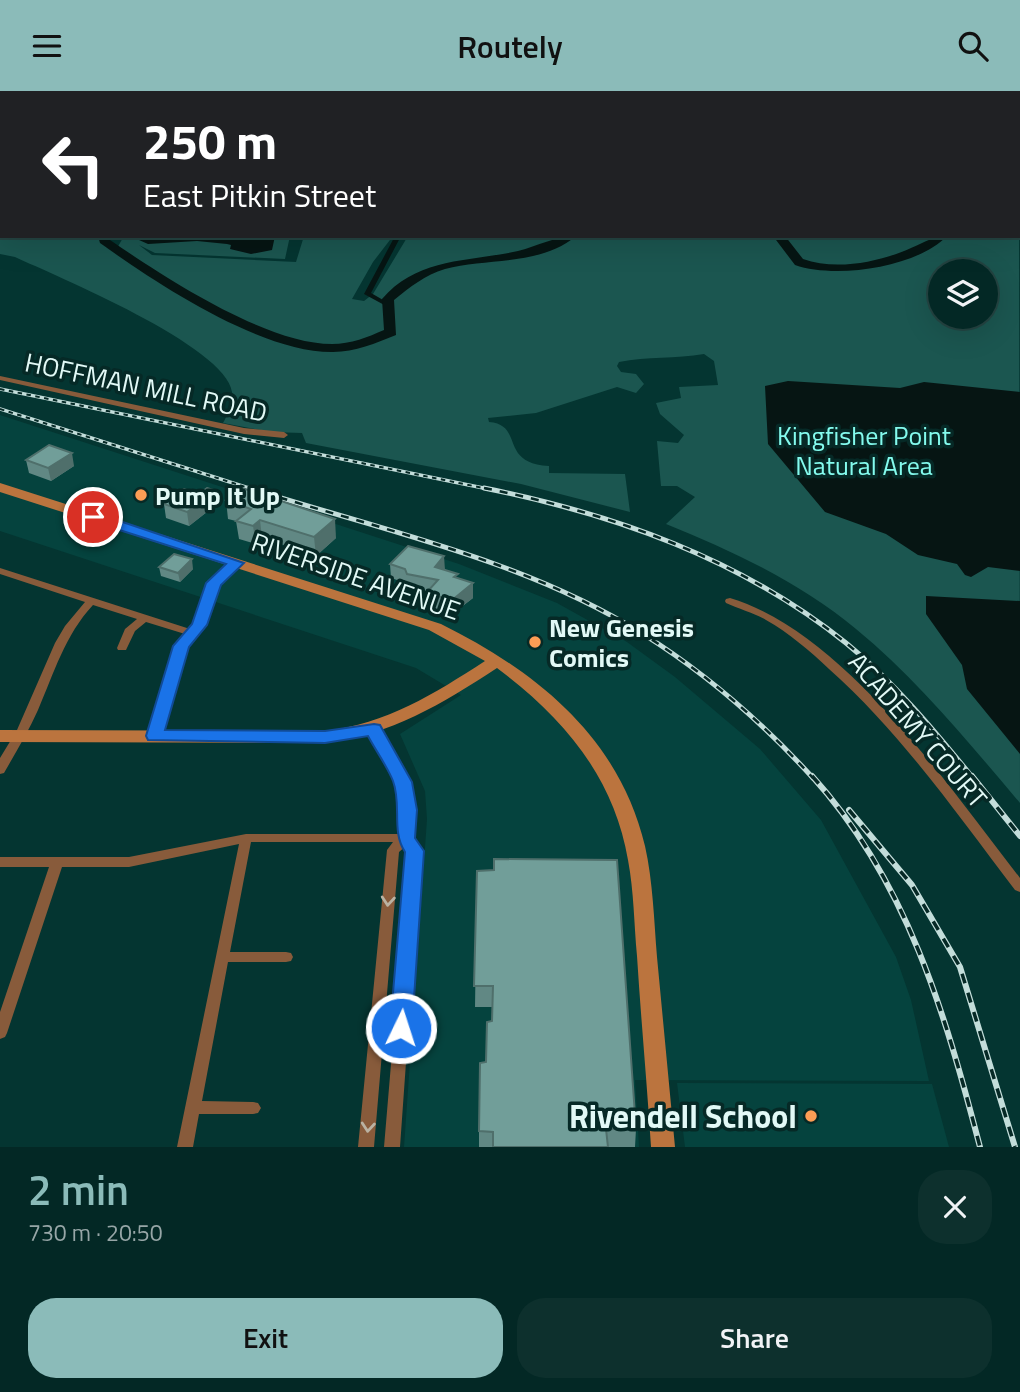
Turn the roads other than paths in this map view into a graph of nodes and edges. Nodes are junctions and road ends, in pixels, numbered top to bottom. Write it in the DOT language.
graph roads {
  1 [pos="0,378"];
  2 [pos="284,435"];
  3 [pos="0,487"];
  4 [pos="237,563"];
  5 [pos="0,571"];
  6 [pos="91,601"];
  7 [pos="730,601"];
  8 [pos="145,617"];
  9 [pos="192,633"];
  10 [pos="122,648"];
  11 [pos="498,660"];
  12 [pos="374,730"];
  13 [pos="0,736"];
  14 [pos="19,736"];
  15 [pos="155,736"];
  16 [pos="0,771"];
  17 [pos="246,838"];
  18 [pos="406,838"];
  19 [pos="0,862"];
  20 [pos="57,862"];
  21 [pos="1020,887"];
  22 [pos="223,957"];
  23 [pos="286,957"];
  24 [pos="0,1033"];
  25 [pos="194,1107"];
  26 [pos="253,1108"];
  27 [pos="185,1147"];
  28 [pos="366,1147"];
  29 [pos="392,1147"];
  30 [pos="663,1147"];
  1 -- 2 [label="street, HOFFMAN MILL ROAD"];
  3 -- 4 [label="main road, RIVERSIDE AVENUE"];
  4 -- 9 [label="street"];
  4 -- 11 [label="main road, RIVERSIDE AVENUE"];
  5 -- 6 [label="street"];
  6 -- 8 [label="street"];
  6 -- 14 [label="street"];
  7 -- 21 [label="street, ACADEMY COURT"];
  8 -- 9 [label="street"];
  8 -- 10 [label="street"];
  9 -- 15 [label="street"];
  11 -- 12 [label="main road"];
  11 -- 30 [label="main road, RIVERSIDE AVENUE"];
  12 -- 15 [label="main road"];
  12 -- 18 [label="street"];
  13 -- 14 [label="main road"];
  14 -- 15 [label="main road"];
  14 -- 16 [label="street"];
  17 -- 18 [label="street"];
  17 -- 20 [label="street"];
  17 -- 22 [label="street"];
  18 -- 28 [label="street, one-way"];
  18 -- 29 [label="street"];
  19 -- 20 [label="street"];
  20 -- 24 [label="street"];
  22 -- 23 [label="street"];
  22 -- 25 [label="street"];
  25 -- 26 [label="street"];
  25 -- 27 [label="street"];
}
